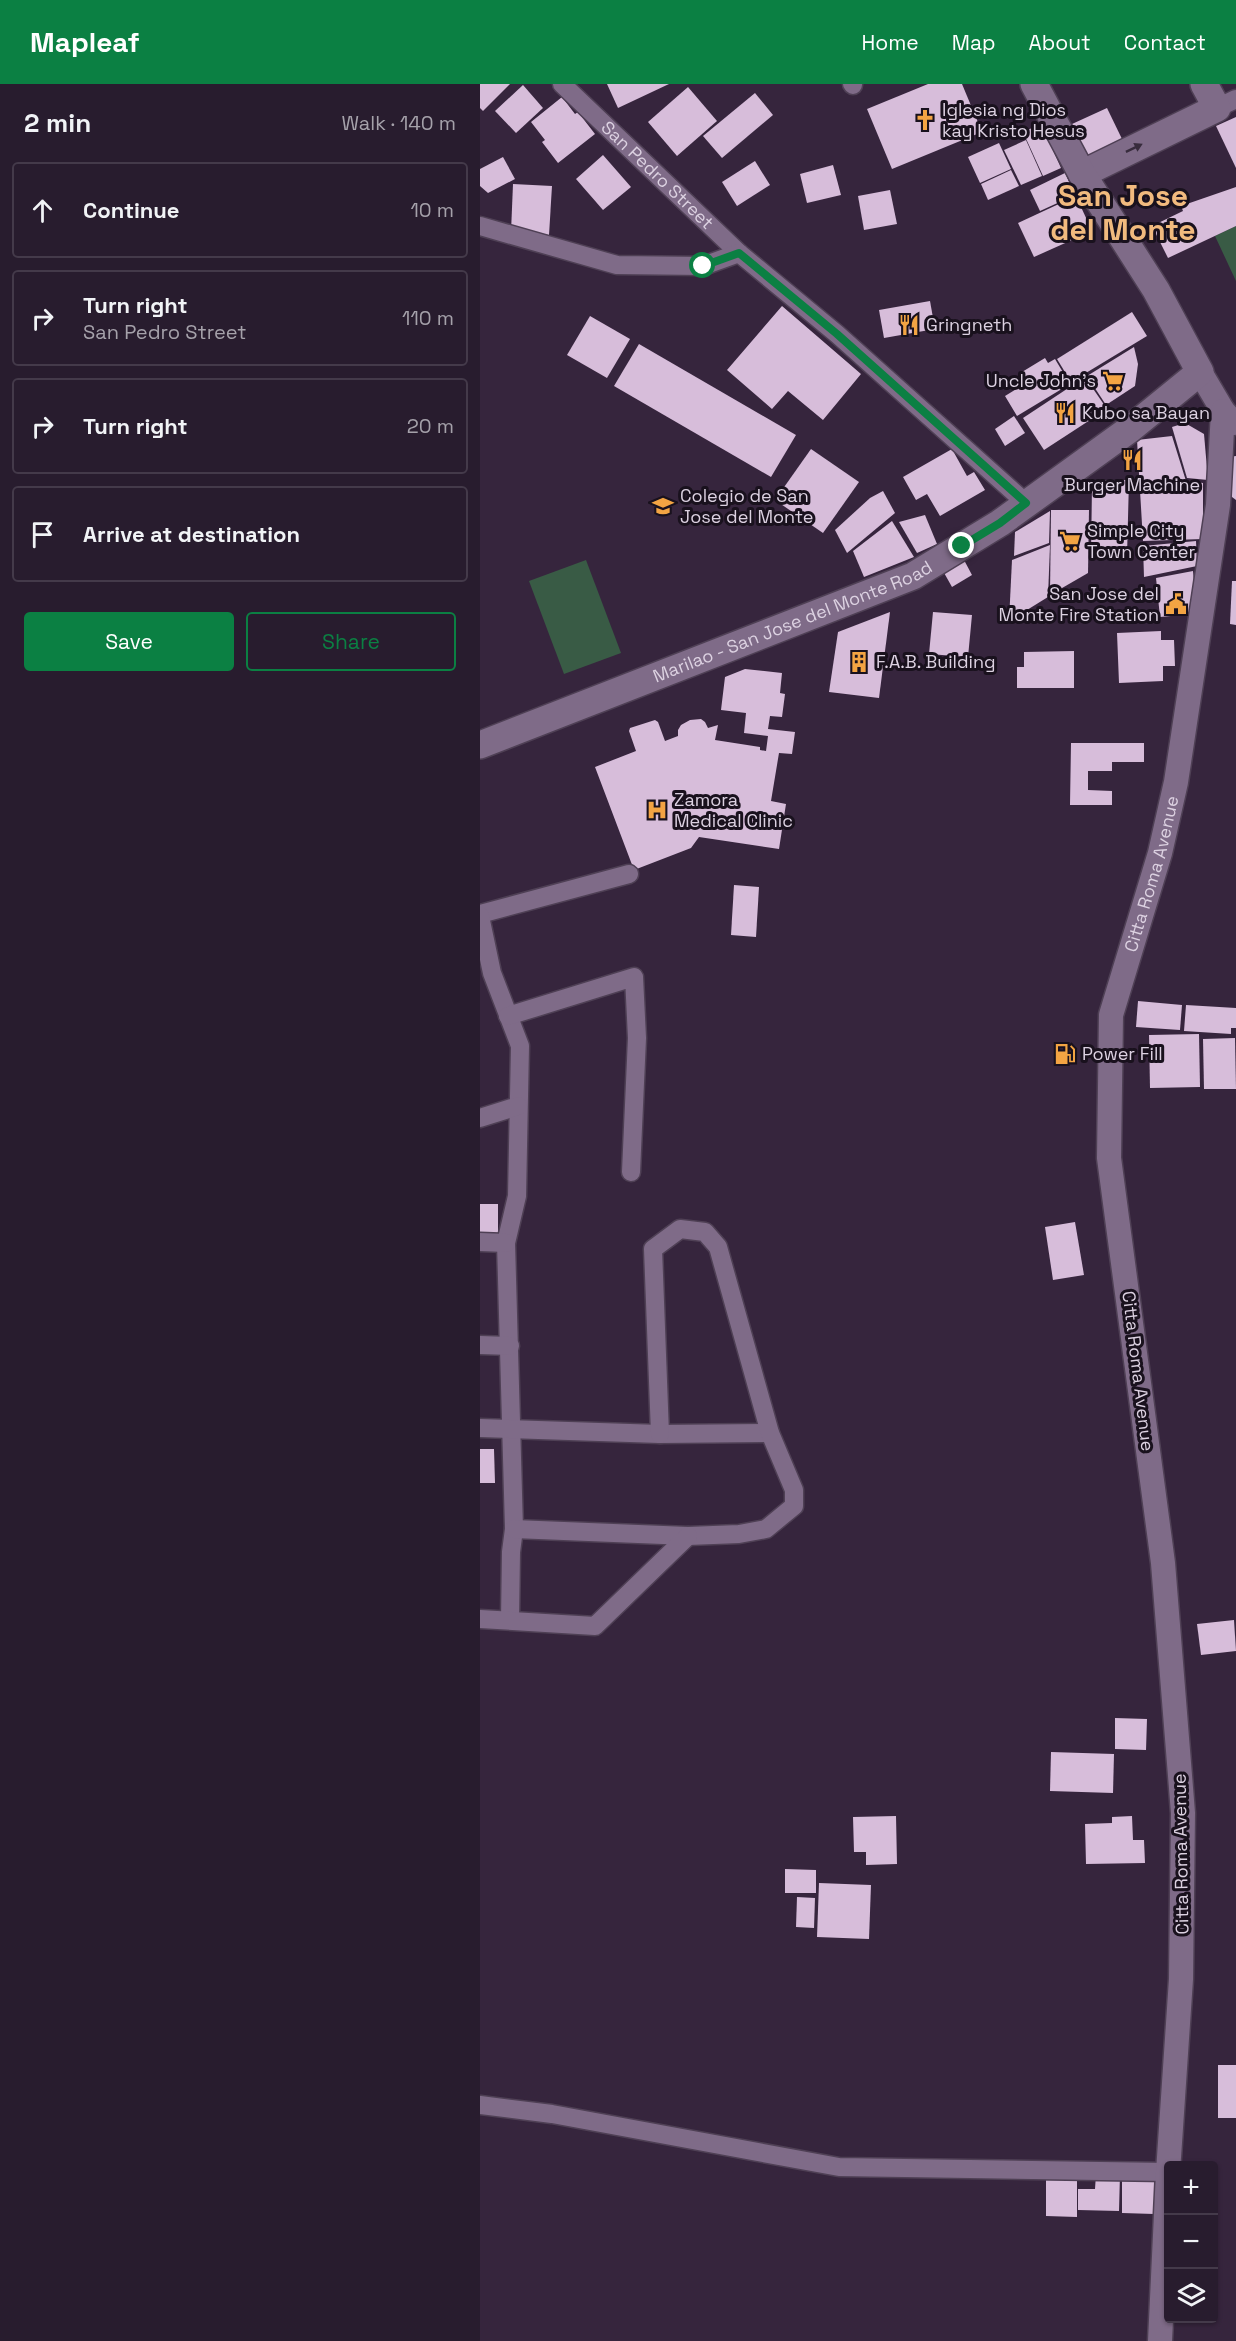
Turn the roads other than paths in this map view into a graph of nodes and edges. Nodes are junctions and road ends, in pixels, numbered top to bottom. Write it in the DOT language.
graph roads {
  1 [pos="562,84"];
  2 [pos="1034,84"];
  3 [pos="1204,84"];
  4 [pos="1226,104"];
  5 [pos="1082,174"];
  6 [pos="480,226"];
  7 [pos="739,253"];
  8 [pos="1200,372"];
  9 [pos="1229,418"];
  10 [pos="1026,503"];
  11 [pos="480,745"];
  12 [pos="629,874"];
  13 [pos="480,915"];
  14 [pos="486,976"];
  15 [pos="508,1016"];
  16 [pos="518,1106"];
  17 [pos="480,1118"];
  18 [pos="631,1173"];
  19 [pos="480,1242"];
  20 [pos="506,1243"];
  21 [pos="480,1345"];
  22 [pos="510,1346"];
  23 [pos="480,1428"];
  24 [pos="511,1428"];
  25 [pos="770,1433"];
  26 [pos="660,1434"];
  27 [pos="514,1529"];
  28 [pos="687,1536"];
  29 [pos="480,1619"];
  30 [pos="510,1620"];
  31 [pos="480,2105"];
  32 [pos="1169,2161"];
  33 [pos="1164,2172"];
  34 [pos="1166,2215"];
  35 [pos="1160,2341"];
  1 -- 7 [label="street, San Pedro Street"];
  2 -- 5 [label="main road"];
  3 -- 4 [label="main road"];
  5 -- 4 [label="main road, one-way"];
  5 -- 8 [label="main road"];
  6 -- 7 [label="street"];
  7 -- 10 [label="street, San Pedro Street"];
  8 -- 9 [label="street"];
  8 -- 10 [label="main road, Marilao - San Jose del Monte Road"];
  9 -- 32 [label="street, Citta Roma Avenue"];
  10 -- 11 [label="main road, Marilao - San Jose del Monte Road"];
  12 -- 13 [label="street"];
  13 -- 14 [label="street"];
  14 -- 15 [label="street"];
  15 -- 16 [label="street"];
  15 -- 18 [label="street"];
  16 -- 17 [label="street"];
  16 -- 20 [label="street"];
  19 -- 20 [label="street"];
  20 -- 22 [label="street"];
  21 -- 22 [label="street"];
  22 -- 24 [label="street"];
  23 -- 24 [label="street"];
  24 -- 26 [label="street"];
  24 -- 27 [label="street"];
  25 -- 26 [label="street"];
  25 -- 26 [label="street"];
  25 -- 28 [label="street"];
  27 -- 28 [label="street"];
  27 -- 30 [label="street"];
  28 -- 30 [label="street"];
  29 -- 30 [label="street"];
  31 -- 33 [label="street"];
  34 -- 35 [label="street, Citta Roma Avenue"];
}
